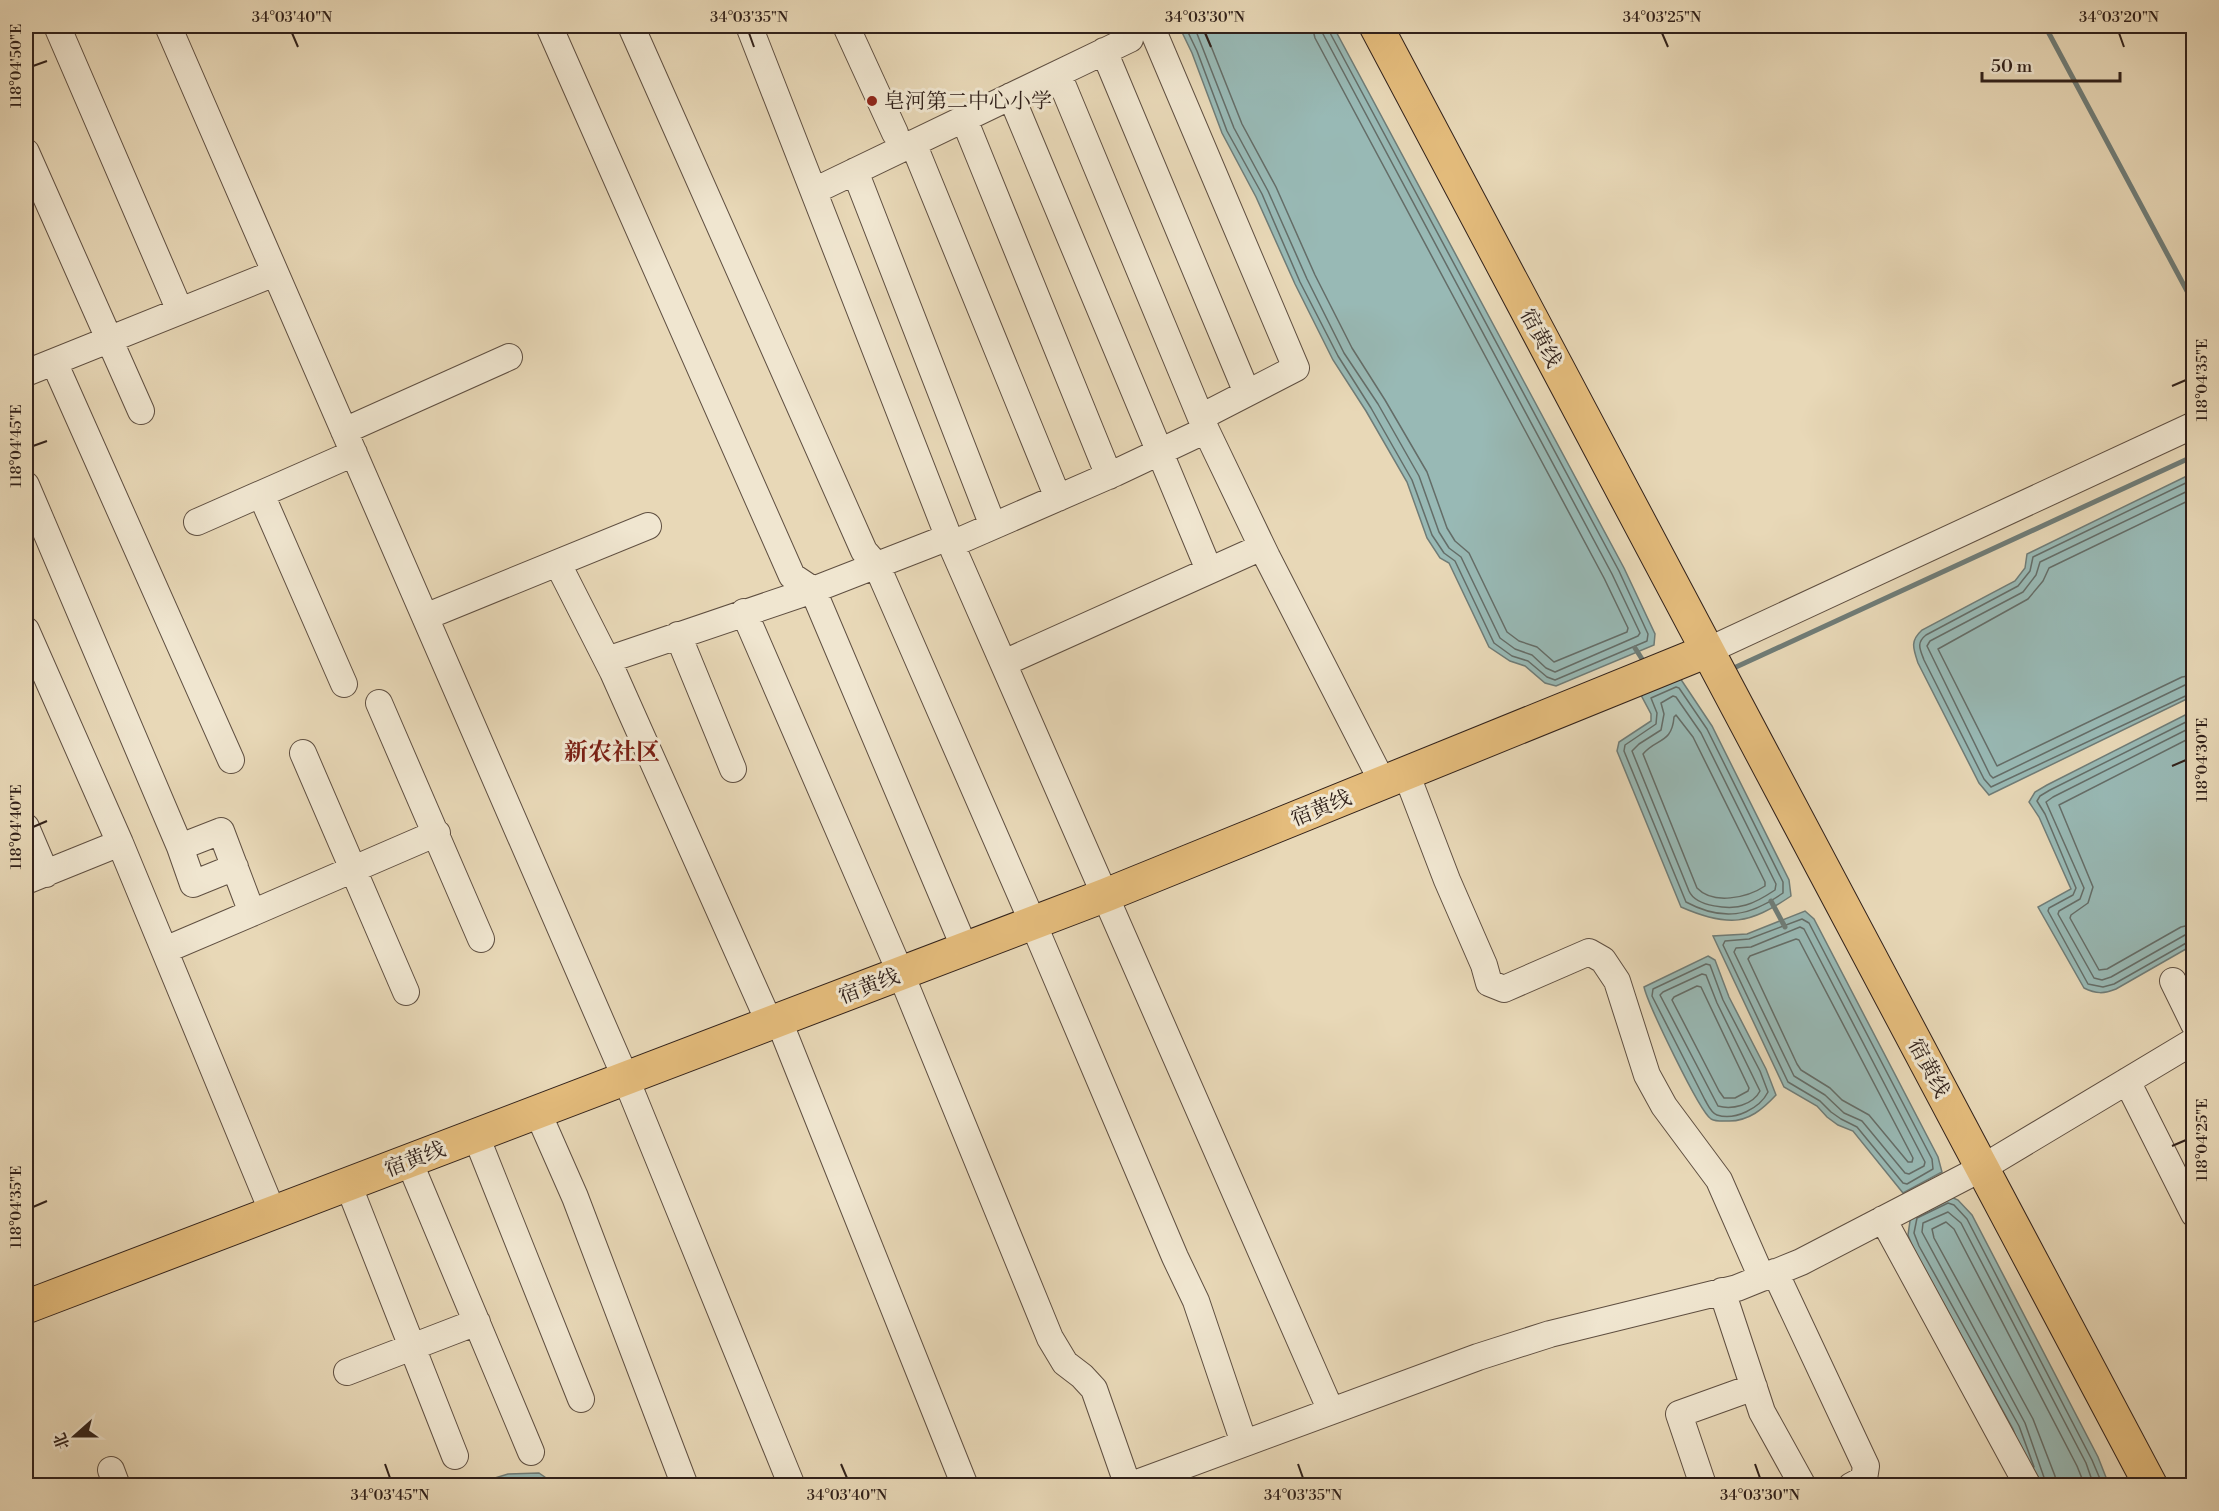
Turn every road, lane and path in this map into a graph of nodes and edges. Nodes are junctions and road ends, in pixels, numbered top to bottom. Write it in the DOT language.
graph roads {
  1 [pos="57,26"];
  2 [pos="168,26"];
  3 [pos="549,26"];
  4 [pos="631,26"];
  5 [pos="749,26"];
  6 [pos="846,26"];
  7 [pos="1123,26"];
  8 [pos="1151,26"];
  9 [pos="1376,26"];
  10 [pos="1104,51"];
  11 [pos="1058,74"];
  12 [pos="1011,96"];
  13 [pos="964,119"];
  14 [pos="904,138"];
  15 [pos="26,152"];
  16 [pos="855,171"];
  17 [pos="814,191"];
  18 [pos="275,273"];
  19 [pos="180,311"];
  20 [pos="109,339"];
  21 [pos="509,357"];
  22 [pos="54,362"];
  23 [pos="26,373"];
  24 [pos="1247,393"];
  25 [pos="141,411"];
  26 [pos="1203,424"];
  27 [pos="2193,425"];
  28 [pos="349,442"];
  29 [pos="1160,452"];
  30 [pos="1109,476"];
  31 [pos="26,485"];
  32 [pos="261,494"];
  33 [pos="1058,498"];
  34 [pos="197,522"];
  35 [pos="648,526"];
  36 [pos="993,526"];
  37 [pos="950,541"];
  38 [pos="1262,547"];
  39 [pos="558,564"];
  40 [pos="878,566"];
  41 [pos="1209,570"];
  42 [pos="813,590"];
  43 [pos="744,612"];
  44 [pos="425,617"];
  45 [pos="26,630"];
  46 [pos="678,635"];
  47 [pos="1707,651"];
  48 [pos="607,660"];
  49 [pos="1004,663"];
  50 [pos="344,684"];
  51 [pos="380,703"];
  52 [pos="303,753"];
  53 [pos="231,760"];
  54 [pos="733,769"];
  55 [pos="1394,778"];
  56 [pos="26,826"];
  57 [pos="437,833"];
  58 [pos="120,843"];
  59 [pos="180,847"];
  60 [pos="235,867"];
  61 [pos="353,870"];
  62 [pos="36,878"];
  63 [pos="1106,895"];
  64 [pos="252,913"];
  65 [pos="1033,923"];
  66 [pos="481,939"];
  67 [pos="965,949"];
  68 [pos="165,950"];
  69 [pos="901,974"];
  70 [pos="2174,981"];
  71 [pos="406,992"];
  72 [pos="774,1023"];
  73 [pos="2193,1024"];
  74 [pos="2193,1041"];
  75 [pos="626,1079"];
  76 [pos="2127,1081"];
  77 [pos="538,1113"];
  78 [pos="476,1136"];
  79 [pos="409,1161"];
  80 [pos="1982,1168"];
  81 [pos="348,1184"];
  82 [pos="273,1213"];
  83 [pos="2193,1214"];
  84 [pos="1883,1219"];
  85 [pos="1769,1275"];
  86 [pos="1722,1292"];
  87 [pos="26,1307"];
  88 [pos="477,1323"];
  89 [pos="412,1347"];
  90 [pos="347,1372"];
  91 [pos="1754,1387"];
  92 [pos="581,1399"];
  93 [pos="1331,1411"];
  94 [pos="1244,1443"];
  95 [pos="531,1452"];
  96 [pos="454,1456"];
  97 [pos="1702,1482"];
  98 [pos="2020,1483"];
  99 [pos="685,1485"];
  100 [pos="792,1485"];
  101 [pos="966,1485"];
  102 [pos="1128,1485"];
  103 [pos="1803,1485"];
  104 [pos="1851,1485"];
  105 [pos="2151,1485"];
  1 -- 19 [label="street"];
  2 -- 18 [label="street"];
  3 -- 42 [label="street"];
  4 -- 40 [label="street"];
  5 -- 17 [label="street"];
  6 -- 14 [label="street"];
  7 -- 10 [label="street"];
  8 -- 24 [label="street"];
  9 -- 47 [label="main road, 宿黄线"];
  10 -- 11 [label="street"];
  10 -- 24 [label="street"];
  11 -- 12 [label="street"];
  11 -- 26 [label="street"];
  12 -- 13 [label="street"];
  12 -- 29 [label="street"];
  13 -- 14 [label="street"];
  13 -- 30 [label="street"];
  14 -- 16 [label="street"];
  14 -- 33 [label="street"];
  15 -- 20 [label="street"];
  16 -- 17 [label="street"];
  16 -- 36 [label="street"];
  17 -- 37 [label="street"];
  18 -- 19 [label="street"];
  18 -- 28 [label="street"];
  19 -- 20 [label="street"];
  20 -- 22 [label="street"];
  20 -- 25 [label="street"];
  21 -- 28 [label="street"];
  22 -- 23 [label="street"];
  22 -- 53 [label="street"];
  24 -- 26 [label="street"];
  26 -- 29 [label="street"];
  26 -- 38 [label="street"];
  27 -- 47 [label="street"];
  28 -- 32 [label="street"];
  28 -- 44 [label="street"];
  29 -- 30 [label="street"];
  29 -- 41 [label="street"];
  30 -- 33 [label="street"];
  31 -- 59 [label="street"];
  32 -- 34 [label="street"];
  32 -- 50 [label="street"];
  33 -- 36 [label="street"];
  35 -- 39 [label="street"];
  36 -- 37 [label="street"];
  37 -- 40 [label="street"];
  37 -- 49 [label="street"];
  38 -- 41 [label="street"];
  38 -- 55 [label="street"];
  39 -- 44 [label="street"];
  39 -- 48 [label="street"];
  40 -- 42 [label="street"];
  40 -- 65 [label="street"];
  41 -- 49 [label="street"];
  42 -- 43 [label="street"];
  42 -- 67 [label="street"];
  43 -- 46 [label="street"];
  43 -- 69 [label="street"];
  44 -- 75 [label="street"];
  45 -- 58 [label="street"];
  46 -- 48 [label="street"];
  46 -- 54 [label="street"];
  47 -- 55 [label="main road, 宿黄线"];
  47 -- 80 [label="main road, 宿黄线"];
  48 -- 72 [label="street"];
  49 -- 63 [label="street"];
  51 -- 57 [label="street"];
  52 -- 61 [label="street"];
  55 -- 63 [label="main road, 宿黄线"];
  55 -- 85 [label="street"];
  56 -- 62 [label="street"];
  57 -- 61 [label="street"];
  57 -- 66 [label="street"];
  58 -- 62 [label="street"];
  58 -- 68 [label="street"];
  59 -- 60 [label="street"];
  59 -- 60 [label="street"];
  60 -- 64 [label="street"];
  61 -- 64 [label="street"];
  61 -- 71 [label="street"];
  63 -- 65 [label="main road, 宿黄线"];
  63 -- 93 [label="street"];
  64 -- 68 [label="street"];
  65 -- 67 [label="main road, 宿黄线"];
  65 -- 94 [label="street"];
  67 -- 69 [label="main road, 宿黄线"];
  68 -- 82 [label="street"];
  69 -- 72 [label="main road, 宿黄线"];
  69 -- 102 [label="street"];
  70 -- 73 [label="street"];
  72 -- 75 [label="main road, 宿黄线"];
  72 -- 101 [label="street"];
  74 -- 76 [label="street"];
  75 -- 77 [label="main road, 宿黄线"];
  75 -- 100 [label="street"];
  76 -- 80 [label="street"];
  76 -- 83 [label="street"];
  77 -- 78 [label="main road, 宿黄线"];
  77 -- 99 [label="street"];
  78 -- 79 [label="main road, 宿黄线"];
  78 -- 92 [label="street"];
  79 -- 81 [label="main road, 宿黄线"];
  79 -- 88 [label="street"];
  80 -- 84 [label="street"];
  80 -- 105 [label="main road, 宿黄线"];
  81 -- 82 [label="main road, 宿黄线"];
  81 -- 89 [label="street"];
  82 -- 87 [label="main road, 宿黄线"];
  84 -- 85 [label="street"];
  84 -- 98 [label="street"];
  85 -- 86 [label="street"];
  85 -- 104 [label="street"];
  86 -- 91 [label="street"];
  86 -- 93 [label="street"];
  88 -- 89 [label="street"];
  88 -- 95 [label="street"];
  89 -- 90 [label="street"];
  89 -- 96 [label="street"];
  91 -- 97 [label="street"];
  91 -- 103 [label="street"];
  93 -- 94 [label="street"];
  94 -- 102 [label="street"];
}
